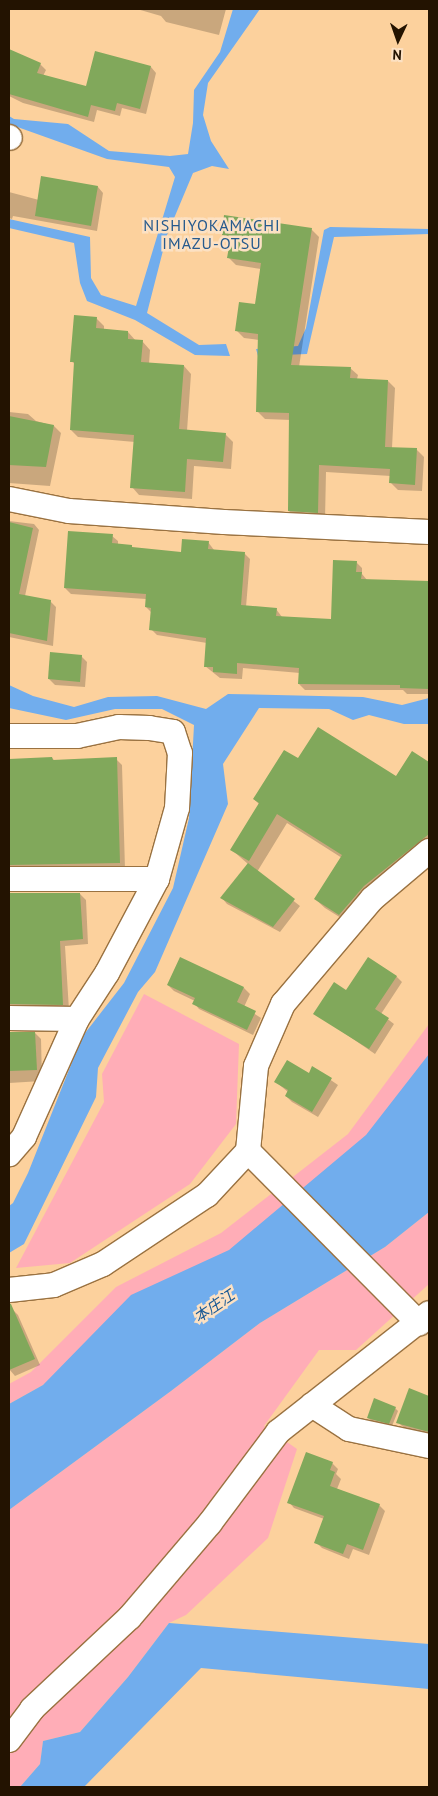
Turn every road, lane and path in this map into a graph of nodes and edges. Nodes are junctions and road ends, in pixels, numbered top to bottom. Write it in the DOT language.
graph roads {
  1 [pos="9,500"];
  2 [pos="429,532"];
  3 [pos="9,736"];
  4 [pos="429,851"];
  5 [pos="9,879"];
  6 [pos="157,879"];
  7 [pos="9,1018"];
  8 [pos="78,1019"];
  9 [pos="9,1154"];
  10 [pos="255,1160"];
  11 [pos="9,1290"];
  12 [pos="424,1318"];
  13 [pos="312,1405"];
  14 [pos="429,1446"];
  15 [pos="9,1740"];
  1 -- 2 [label="street"];
  3 -- 6 [label="street"];
  4 -- 10 [label="street"];
  5 -- 6 [label="street"];
  6 -- 8 [label="street"];
  7 -- 8 [label="street"];
  8 -- 9 [label="street"];
  10 -- 11 [label="street"];
  10 -- 12 [label="street"];
  12 -- 13 [label="street"];
  13 -- 14 [label="street"];
  13 -- 15 [label="street"];
}
